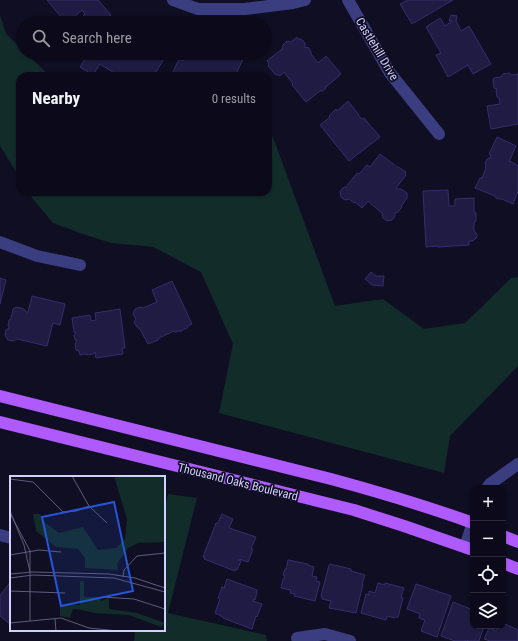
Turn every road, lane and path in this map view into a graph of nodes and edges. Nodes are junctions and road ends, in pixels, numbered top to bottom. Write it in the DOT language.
graph roads {
  1 [pos="173,0"];
  2 [pos="305,0"];
  3 [pos="348,0"];
  4 [pos="439,134"];
  5 [pos="0,242"];
  6 [pos="80,265"];
  7 [pos="0,396"];
  8 [pos="0,422"];
  9 [pos="518,464"];
  10 [pos="489,485"];
  11 [pos="470,521"];
  12 [pos="0,535"];
  13 [pos="506,537"];
  14 [pos="10,538"];
  15 [pos="518,542"];
  16 [pos="469,548"];
  17 [pos="506,564"];
  18 [pos="518,569"];
  19 [pos="296,638"];
  20 [pos="350,641"];
  1 -- 2 [label="street"];
  3 -- 4 [label="street, Castlehill Drive"];
  5 -- 6 [label="street"];
  7 -- 11 [label="main road"];
  8 -- 16 [label="main road, Thousand Oaks Boulevard"];
  9 -- 10 [label="street"];
  12 -- 14 [label="street"];
  13 -- 15 [label="main road"];
  17 -- 18 [label="main road"];
  19 -- 20 [label="street"];
}
